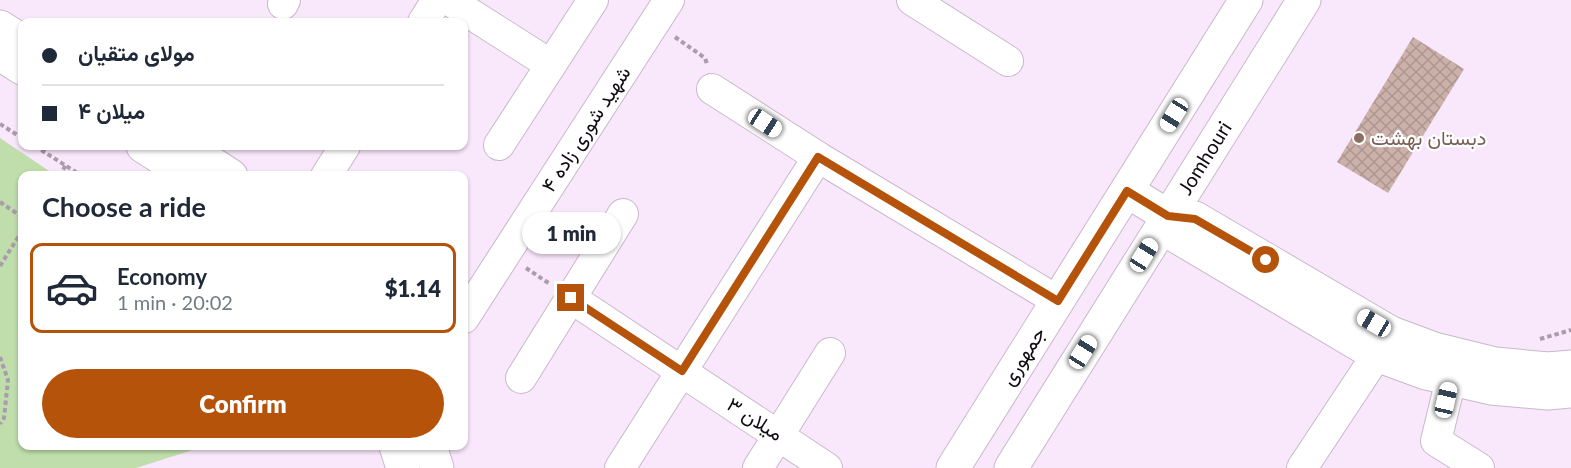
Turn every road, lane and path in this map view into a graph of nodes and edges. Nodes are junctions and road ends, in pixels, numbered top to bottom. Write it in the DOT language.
graph roads {
  1 [pos="437,0"];
  2 [pos="449,0"];
  3 [pos="593,0"];
  4 [pos="1246,0"];
  5 [pos="1304,0"];
  6 [pos="914,1"];
  7 [pos="662,11"];
  8 [pos="426,18"];
  9 [pos="0,27"];
  10 [pos="18,39"];
  11 [pos="0,54"];
  12 [pos="1008,61"];
  13 [pos="18,65"];
  14 [pos="551,65"];
  15 [pos="712,88"];
  16 [pos="0,124"];
  17 [pos="18,135"];
  18 [pos="499,145"];
  19 [pos="42,150"];
  20 [pos="149,150"];
  21 [pos="191,150"];
  22 [pos="342,150"];
  23 [pos="818,157"];
  24 [pos="66,165"];
  25 [pos="62,171"];
  26 [pos="75,171"];
  27 [pos="182,171"];
  28 [pos="223,171"];
  29 [pos="329,171"];
  30 [pos="1127,191"];
  31 [pos="0,202"];
  32 [pos="18,214"];
  33 [pos="624,214"];
  34 [pos="1168,216"];
  35 [pos="18,237"];
  36 [pos="506,254"];
  37 [pos="0,266"];
  38 [pos="571,298"];
  39 [pos="1058,301"];
  40 [pos="468,312"];
  41 [pos="1384,344"];
  42 [pos="830,353"];
  43 [pos="0,357"];
  44 [pos="1571,367"];
  45 [pos="682,371"];
  46 [pos="521,378"];
  47 [pos="1451,379"];
  48 [pos="1571,391"];
  49 [pos="0,424"];
  50 [pos="778,435"];
  51 [pos="397,450"];
  52 [pos="431,450"];
  53 [pos="403,468"];
  54 [pos="437,468"];
  55 [pos="620,468"];
  56 [pos="758,468"];
  57 [pos="827,468"];
  58 [pos="953,468"];
  59 [pos="1011,468"];
  60 [pos="1302,468"];
  61 [pos="1479,468"];
  1 -- 8 [label="street"];
  2 -- 14 [label="street"];
  3 -- 14 [label="street"];
  4 -- 30 [label="main road, جمهوری"];
  5 -- 34 [label="main road, Jomhouri"];
  6 -- 12 [label="street"];
  7 -- 15 [label="path"];
  7 -- 36 [label="street, شهید شوری زاده ۴"];
  9 -- 10 [label="main road"];
  11 -- 13 [label="main road"];
  14 -- 18 [label="street"];
  15 -- 23 [label="street"];
  16 -- 17 [label="path"];
  19 -- 24 [label="path"];
  20 -- 27 [label="main road"];
  21 -- 28 [label="main road"];
  22 -- 29 [label="street"];
  23 -- 39 [label="street"];
  23 -- 45 [label="street"];
  24 -- 25 [label="path"];
  24 -- 26 [label="path"];
  30 -- 34 [label="main road"];
  30 -- 39 [label="main road, جمهوری"];
  31 -- 32 [label="path"];
  33 -- 38 [label="street"];
  34 -- 41 [label="main road"];
  34 -- 59 [label="main road, Jomhouri"];
  35 -- 37 [label="path"];
  36 -- 38 [label="path"];
  36 -- 40 [label="street, شهید شوری زاده ۴"];
  38 -- 45 [label="street, میلان ۳"];
  38 -- 46 [label="street"];
  39 -- 58 [label="main road, جمهوری"];
  41 -- 44 [label="main road"];
  41 -- 47 [label="main road"];
  41 -- 60 [label="street"];
  42 -- 50 [label="street"];
  43 -- 49 [label="path"];
  45 -- 50 [label="street, میلان ۳"];
  45 -- 55 [label="street"];
  47 -- 48 [label="main road"];
  47 -- 61 [label="street"];
  50 -- 56 [label="street"];
  50 -- 57 [label="street, میلان ۳"];
  51 -- 53 [label="main road"];
  52 -- 54 [label="main road"];
}
